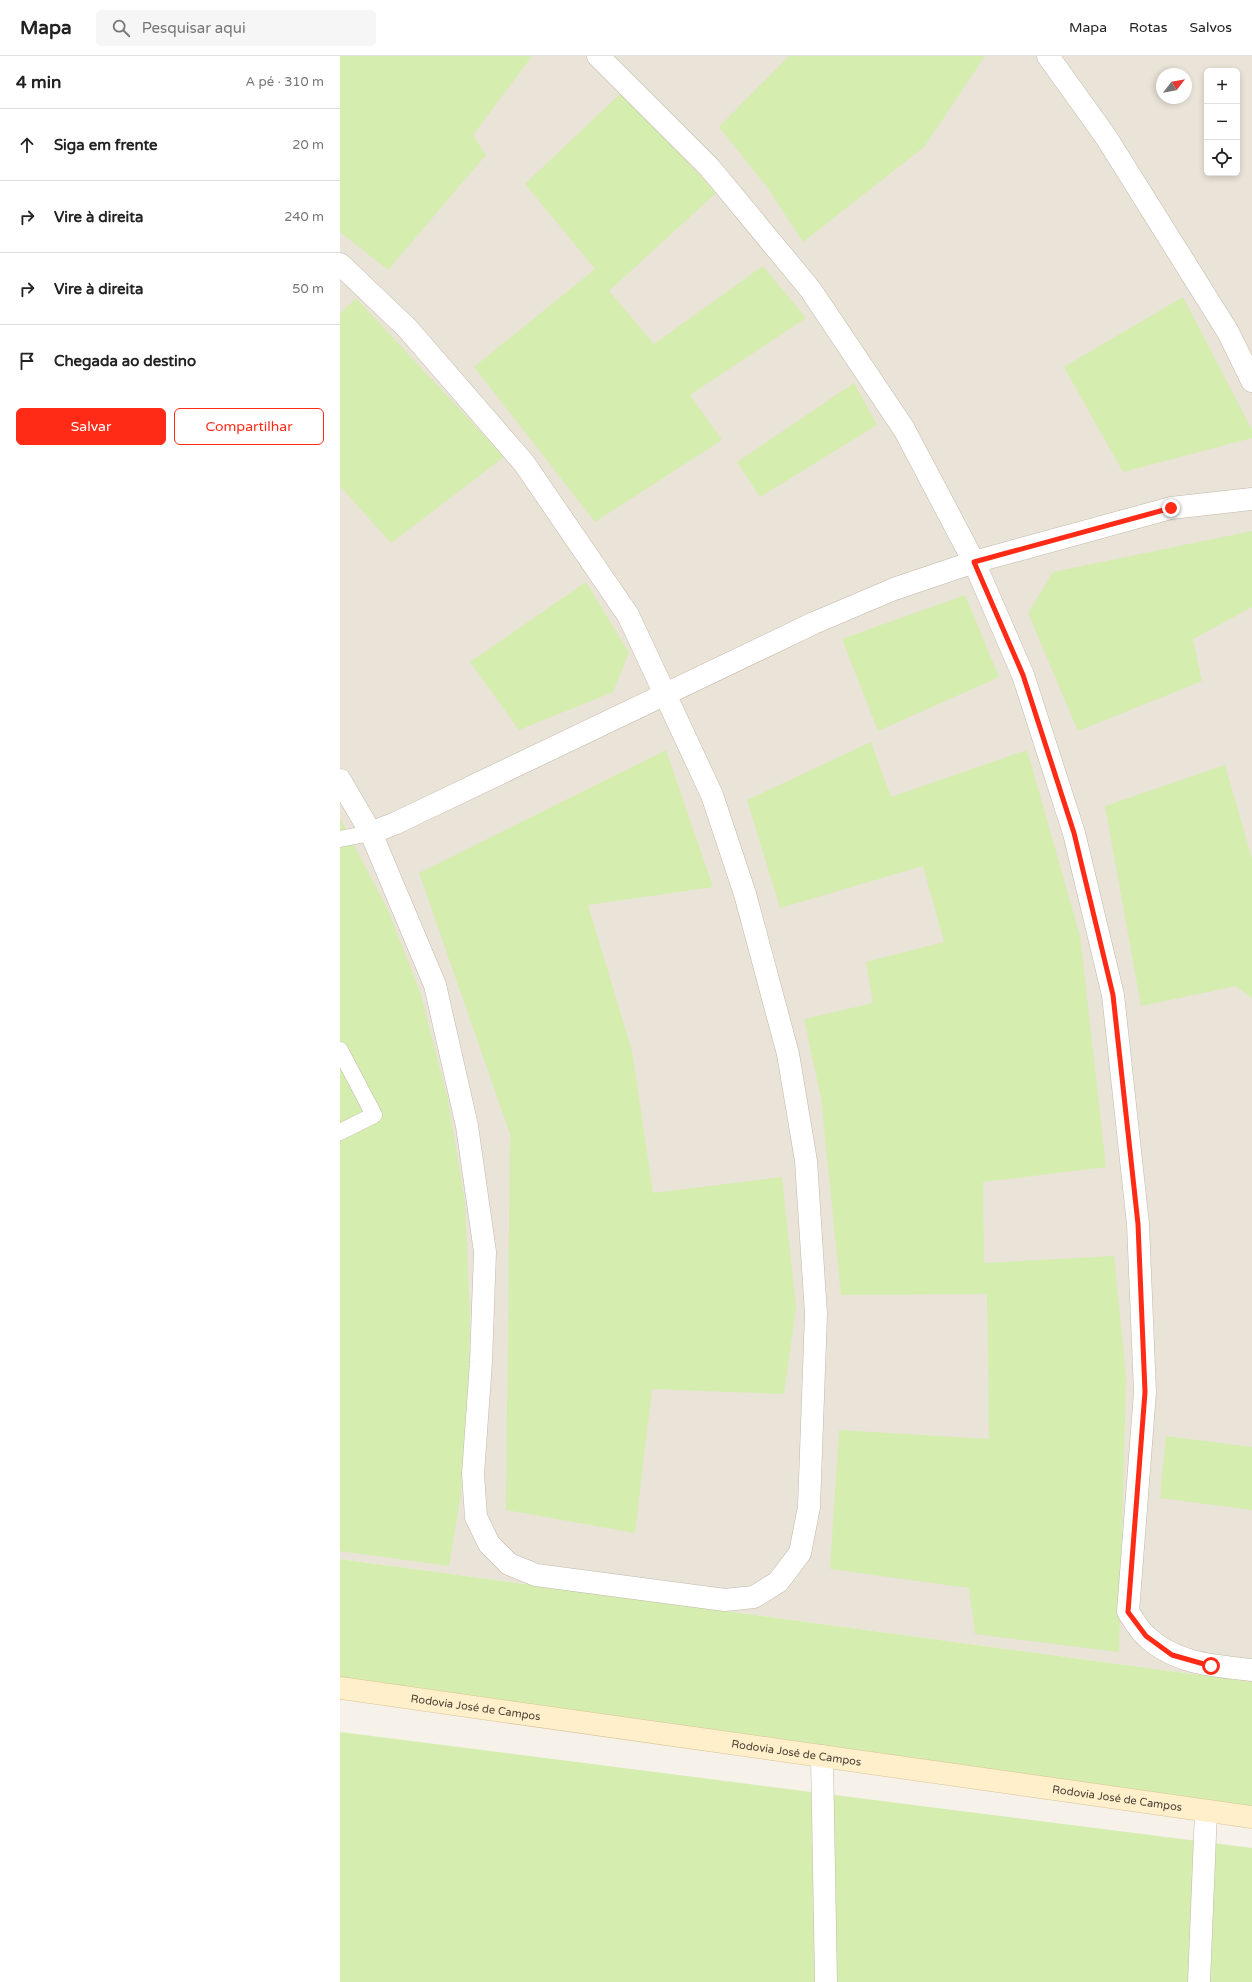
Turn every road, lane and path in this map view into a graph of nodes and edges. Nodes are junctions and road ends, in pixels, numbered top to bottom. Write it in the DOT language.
graph roads {
  1 [pos="598,56"];
  2 [pos="1048,56"];
  3 [pos="340,264"];
  4 [pos="1252,381"];
  5 [pos="1252,499"];
  6 [pos="974,562"];
  7 [pos="666,694"];
  8 [pos="340,780"];
  9 [pos="371,833"];
  10 [pos="340,839"];
  11 [pos="340,1050"];
  12 [pos="340,1132"];
  13 [pos="1252,1670"];
  14 [pos="340,1688"];
  15 [pos="822,1756"];
  16 [pos="1206,1811"];
  17 [pos="1252,1817"];
  18 [pos="826,1982"];
  19 [pos="1199,1982"];
  1 -- 6 [label="street"];
  2 -- 4 [label="street"];
  3 -- 7 [label="street"];
  5 -- 6 [label="street"];
  6 -- 7 [label="street"];
  6 -- 13 [label="street"];
  7 -- 9 [label="street"];
  7 -- 9 [label="street"];
  8 -- 9 [label="street"];
  9 -- 10 [label="lane"];
  11 -- 12 [label="lane"];
  14 -- 15 [label="main road, Rodovia José de Campos"];
  15 -- 16 [label="main road, Rodovia José de Campos"];
  15 -- 18 [label="street"];
  16 -- 17 [label="main road, Rodovia José de Campos"];
  16 -- 19 [label="street"];
}
